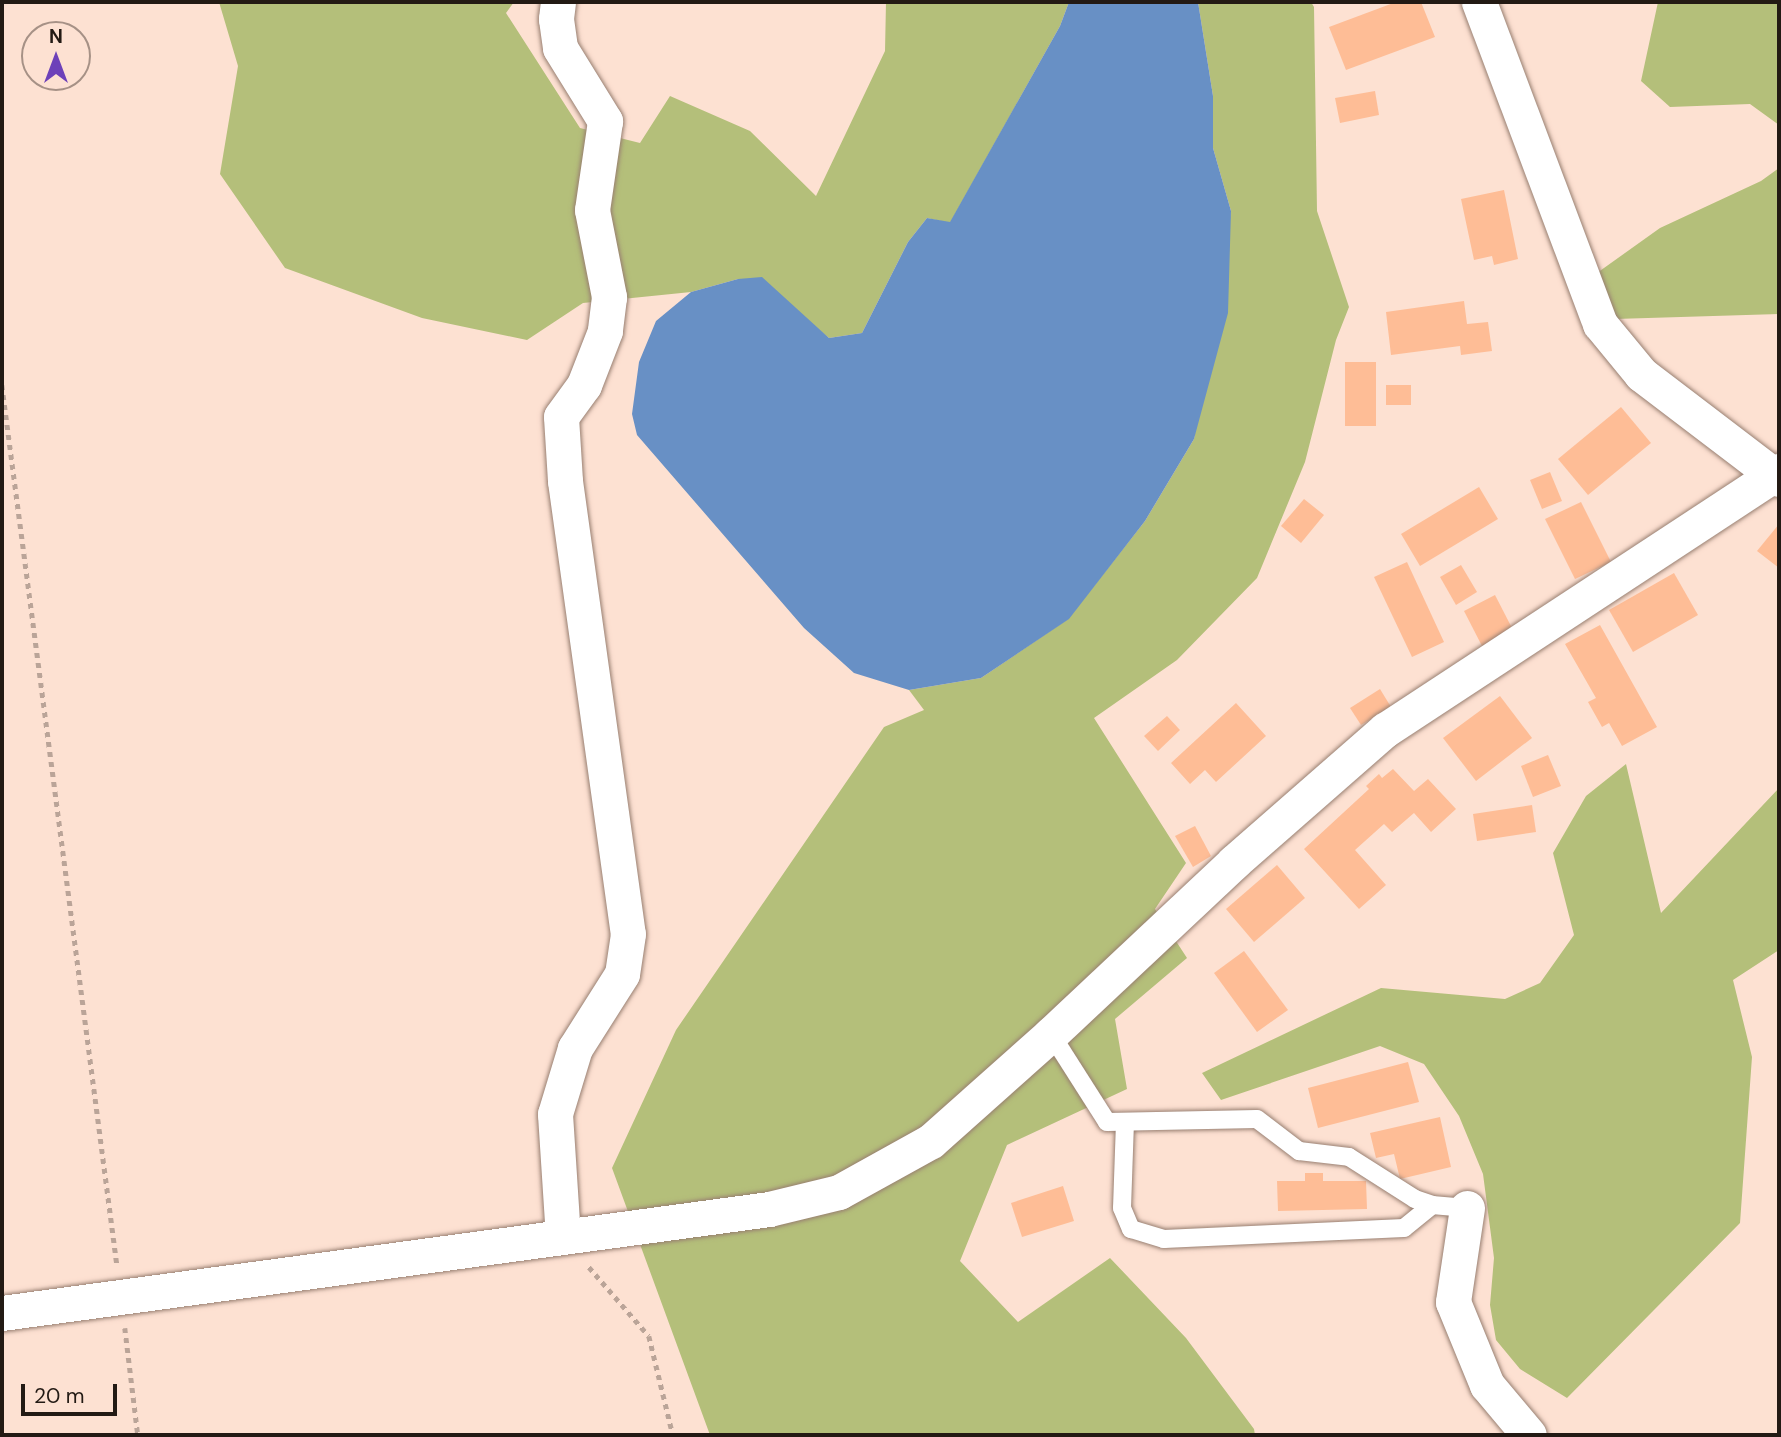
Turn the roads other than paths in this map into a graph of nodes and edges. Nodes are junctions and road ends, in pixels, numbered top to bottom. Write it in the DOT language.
graph roads {
  1 [pos="558,2"];
  2 [pos="1479,2"];
  3 [pos="1777,475"];
  4 [pos="1051,1034"];
  5 [pos="1125,1122"];
  6 [pos="1432,1205"];
  7 [pos="1467,1208"];
  8 [pos="563,1237"];
  9 [pos="2,1312"];
  10 [pos="1530,1435"];
  1 -- 8 [label="street"];
  2 -- 3 [label="street"];
  3 -- 4 [label="street"];
  4 -- 5 [label="lane"];
  4 -- 8 [label="street"];
  5 -- 6 [label="lane"];
  5 -- 6 [label="lane"];
  6 -- 7 [label="lane"];
  7 -- 10 [label="street"];
  8 -- 9 [label="street"];
}
